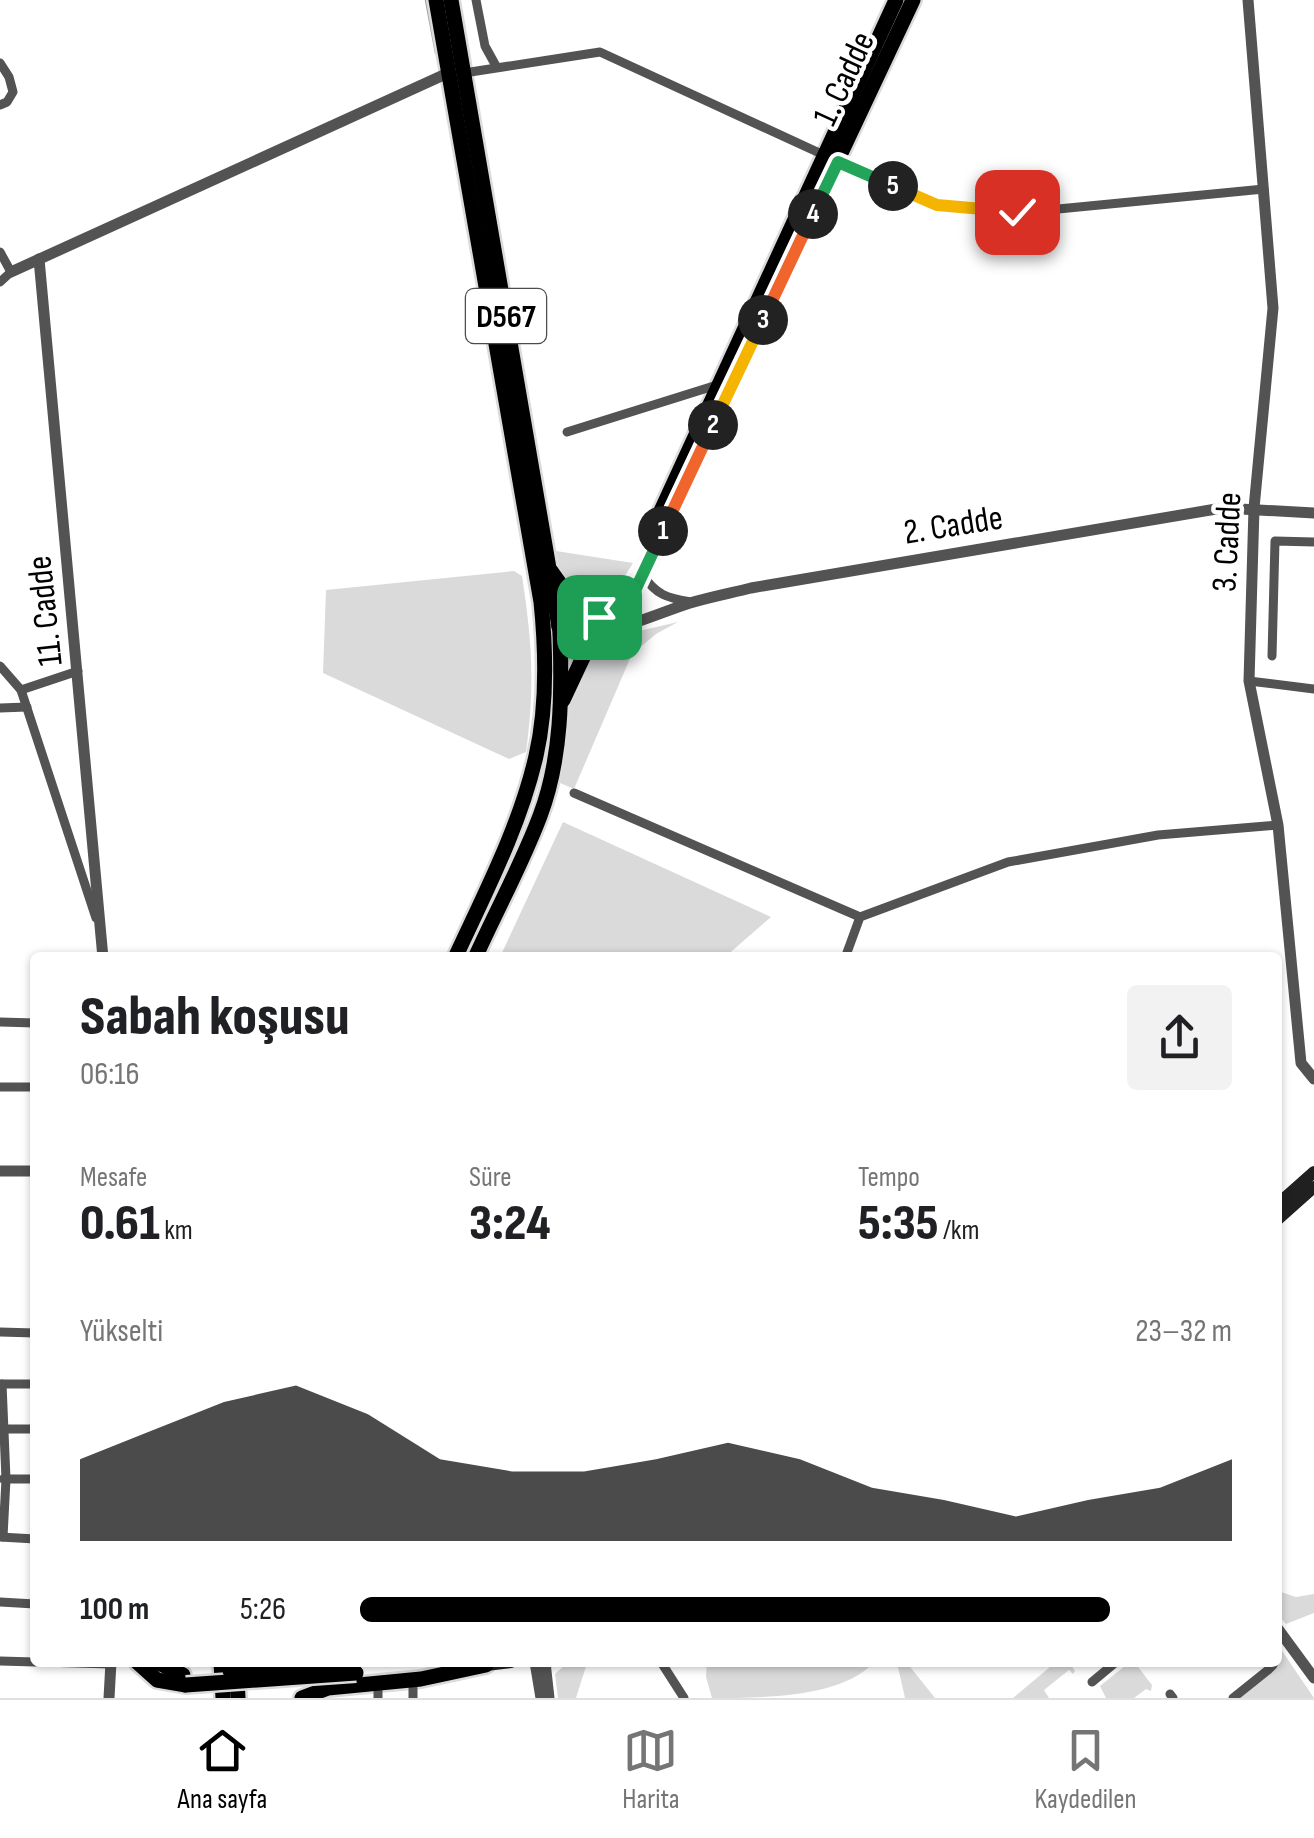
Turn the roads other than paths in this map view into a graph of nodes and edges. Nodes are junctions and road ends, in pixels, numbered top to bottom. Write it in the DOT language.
graph roads {
  1 [pos="436,0"];
  2 [pos="451,0"];
  3 [pos="476,0"];
  4 [pos="896,0"];
  5 [pos="913,0"];
  6 [pos="1248,0"];
  7 [pos="0,64"];
  8 [pos="496,66"];
  9 [pos="456,73"];
  10 [pos="0,105"];
  11 [pos="832,159"];
  12 [pos="1264,189"];
  13 [pos="0,252"];
  14 [pos="39,259"];
  15 [pos="11,272"];
  16 [pos="0,282"];
  17 [pos="720,384"];
  18 [pos="567,432"];
  19 [pos="1254,508"];
  20 [pos="1314,513"];
  21 [pos="1314,542"];
  22 [pos="551,570"];
  23 [pos="642,574"];
  24 [pos="541,602"];
  25 [pos="694,602"];
  26 [pos="626,614"];
  27 [pos="603,623"];
  28 [pos="560,632"];
  29 [pos="545,641"];
  30 [pos="1272,656"];
  31 [pos="0,666"];
  32 [pos="78,671"];
  33 [pos="1249,681"];
  34 [pos="1314,689"];
  35 [pos="21,690"];
  36 [pos="562,701"];
  37 [pos="0,708"];
  38 [pos="27,708"];
  39 [pos="574,793"];
  40 [pos="1278,825"];
  41 [pos="860,917"];
  42 [pos="99,925"];
  43 [pos="102,952"];
  44 [pos="458,952"];
  45 [pos="478,952"];
  46 [pos="847,952"];
  47 [pos="0,1022"];
  48 [pos="30,1023"];
  49 [pos="1314,1078"];
  50 [pos="0,1087"];
  51 [pos="30,1088"];
  52 [pos="0,1171"];
  53 [pos="30,1171"];
  54 [pos="1314,1172"];
  55 [pos="1314,1187"];
  56 [pos="1282,1200"];
  57 [pos="1282,1215"];
  58 [pos="0,1332"];
  59 [pos="30,1333"];
  60 [pos="1,1384"];
  61 [pos="30,1384"];
  62 [pos="30,1428"];
  63 [pos="1,1429"];
  64 [pos="3,1479"];
  65 [pos="30,1479"];
  66 [pos="2,1537"];
  67 [pos="30,1538"];
  68 [pos="0,1602"];
  69 [pos="30,1604"];
  70 [pos="1282,1634"];
  71 [pos="0,1662"];
  72 [pos="30,1662"];
  73 [pos="111,1667"];
  74 [pos="143,1667"];
  75 [pos="165,1667"];
  76 [pos="221,1667"];
  77 [pos="236,1667"];
  78 [pos="396,1667"];
  79 [pos="477,1667"];
  80 [pos="537,1667"];
  81 [pos="545,1667"];
  82 [pos="554,1667"];
  83 [pos="664,1667"];
  84 [pos="1110,1667"];
  85 [pos="1270,1667"];
  86 [pos="351,1668"];
  87 [pos="1314,1678"];
  88 [pos="184,1680"];
  89 [pos="1092,1682"];
  90 [pos="110,1692"];
  91 [pos="546,1696"];
  92 [pos="124,1698"];
  93 [pos="222,1698"];
  94 [pos="238,1698"];
  95 [pos="302,1698"];
  96 [pos="684,1698"];
  97 [pos="1232,1698"];
  1 -- 9 [label="main road, D567"];
  2 -- 9 [label="main road, D567"];
  3 -- 8 [label="street"];
  4 -- 11 [label="main road, 1. Cadde"];
  5 -- 11 [label="main road, 1. Cadde"];
  6 -- 12 [label="street, 3. Cadde"];
  7 -- 10 [label="street"];
  8 -- 9 [label="street"];
  8 -- 11 [label="street"];
  9 -- 14 [label="street"];
  9 -- 22 [label="main road, D567"];
  9 -- 24 [label="main road, D567"];
  11 -- 12 [label="street"];
  11 -- 17 [label="main road, 1. Cadde"];
  11 -- 23 [label="main road, 1. Cadde"];
  12 -- 19 [label="street, 3. Cadde"];
  13 -- 15 [label="street"];
  14 -- 15 [label="street"];
  14 -- 32 [label="street, 11. Cadde"];
  15 -- 16 [label="street"];
  17 -- 18 [label="street"];
  17 -- 26 [label="main road, 1. Cadde"];
  19 -- 20 [label="street, 2. Cadde"];
  19 -- 25 [label="street, 2. Cadde"];
  19 -- 33 [label="street, 3. Cadde"];
  21 -- 30 [label="street"];
  22 -- 27 [label="main road"];
  22 -- 28 [label="main road, D567"];
  23 -- 25 [label="street"];
  23 -- 26 [label="main road, 1. Cadde"];
  24 -- 28 [label="street"];
  24 -- 29 [label="main road, D567"];
  25 -- 26 [label="street, 2. Cadde"];
  26 -- 27 [label="main road"];
  27 -- 28 [label="street"];
  27 -- 36 [label="main road"];
  28 -- 29 [label="street"];
  28 -- 36 [label="main road, D567"];
  29 -- 44 [label="main road, D567"];
  31 -- 35 [label="street"];
  32 -- 35 [label="street"];
  32 -- 42 [label="street, 11. Cadde"];
  33 -- 34 [label="street"];
  33 -- 40 [label="street, 3. Cadde"];
  35 -- 38 [label="street"];
  36 -- 45 [label="main road, D567"];
  37 -- 38 [label="street"];
  38 -- 42 [label="street"];
  39 -- 41 [label="street"];
  40 -- 41 [label="street"];
  40 -- 49 [label="street, 3. Cadde"];
  41 -- 46 [label="street"];
  42 -- 43 [label="street, 11. Cadde"];
  47 -- 48 [label="street"];
  50 -- 51 [label="street"];
  52 -- 53 [label="street"];
  54 -- 56 [label="main road"];
  55 -- 57 [label="main road"];
  58 -- 59 [label="street"];
  60 -- 61 [label="street"];
  60 -- 63 [label="street"];
  62 -- 63 [label="street"];
  63 -- 64 [label="street"];
  64 -- 65 [label="street"];
  64 -- 66 [label="street"];
  66 -- 67 [label="street"];
  68 -- 69 [label="street"];
  70 -- 87 [label="street"];
  71 -- 72 [label="street"];
  73 -- 90 [label="street"];
  74 -- 88 [label="main road"];
  75 -- 88 [label="main road"];
  76 -- 93 [label="main road"];
  77 -- 94 [label="main road"];
  78 -- 86 [label="main road"];
  79 -- 95 [label="main road"];
  80 -- 91 [label="street"];
  81 -- 91 [label="street"];
  82 -- 91 [label="street"];
  83 -- 96 [label="street"];
  84 -- 89 [label="street"];
  85 -- 97 [label="street"];
  86 -- 88 [label="main road, bridge"];
  90 -- 92 [label="street"];
}
